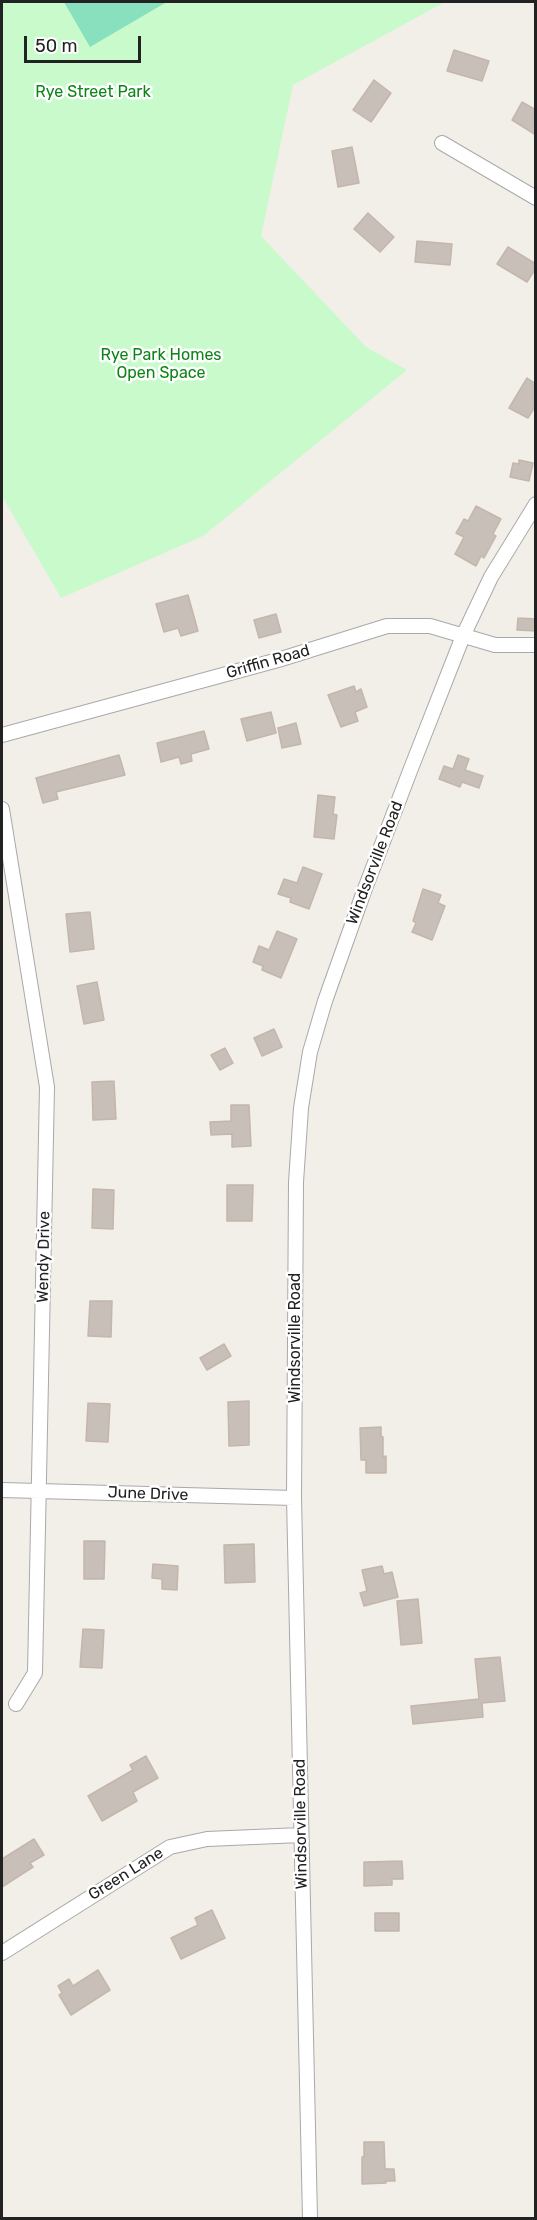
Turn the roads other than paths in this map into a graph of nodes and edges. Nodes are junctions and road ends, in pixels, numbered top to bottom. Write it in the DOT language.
graph roads {
  1 [pos="442,143"];
  2 [pos="536,198"];
  3 [pos="536,504"];
  4 [pos="463,636"];
  5 [pos="536,645"];
  6 [pos="2,735"];
  7 [pos="2,809"];
  8 [pos="2,1490"];
  9 [pos="39,1491"];
  10 [pos="294,1498"];
  11 [pos="16,1704"];
  12 [pos="301,1835"];
  13 [pos="2,1953"];
  14 [pos="310,2218"];
  1 -- 2 [label="street"];
  3 -- 4 [label="street, Windsorville Road"];
  4 -- 5 [label="street, Griffin Road"];
  4 -- 6 [label="street, Griffin Road"];
  4 -- 10 [label="street, Windsorville Road"];
  7 -- 9 [label="street, Wendy Drive"];
  8 -- 9 [label="street, June Drive"];
  9 -- 10 [label="street, June Drive"];
  9 -- 11 [label="street, Wendy Drive"];
  10 -- 12 [label="street, Windsorville Road"];
  12 -- 13 [label="street, Green Lane"];
  12 -- 14 [label="street, Windsorville Road"];
}
